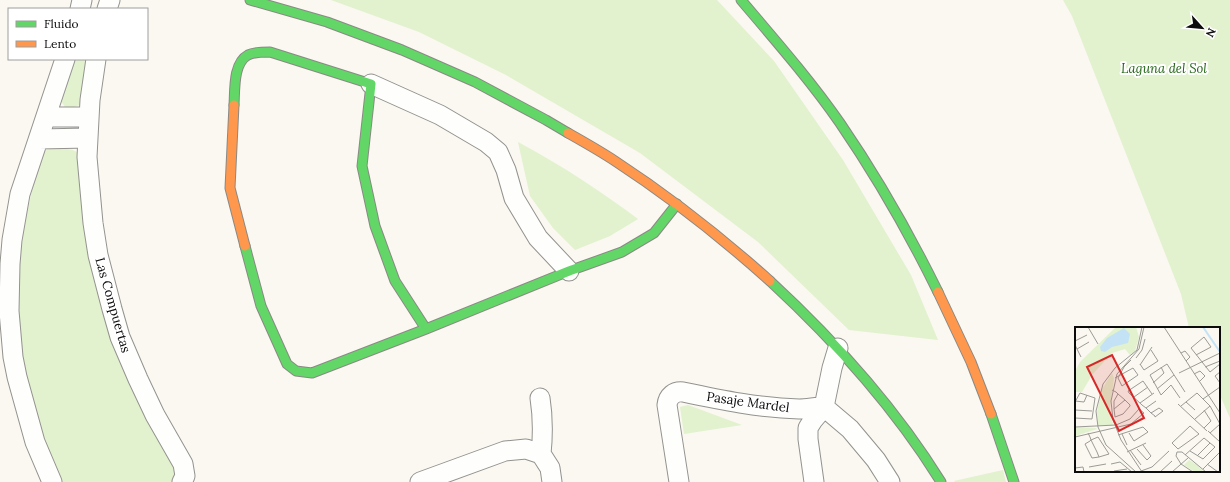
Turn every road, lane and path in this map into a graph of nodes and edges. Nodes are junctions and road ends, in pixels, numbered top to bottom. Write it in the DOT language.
graph roads {
  1 [pos="250,0"];
  2 [pos="741,0"];
  3 [pos="65,60"];
  4 [pos="96,60"];
  5 [pos="371,84"];
  6 [pos="46,117"];
  7 [pos="88,117"];
  8 [pos="88,138"];
  9 [pos="39,139"];
  10 [pos="677,204"];
  11 [pos="569,271"];
  12 [pos="426,329"];
  13 [pos="838,348"];
  14 [pos="540,398"];
  15 [pos="824,407"];
  16 [pos="541,454"];
  17 [pos="188,481"];
  18 [pos="52,482"];
  19 [pos="420,482"];
  20 [pos="552,482"];
  21 [pos="679,482"];
  22 [pos="814,482"];
  23 [pos="890,482"];
  24 [pos="941,482"];
  25 [pos="1014,482"];
  1 -- 10 [label="street"];
  2 -- 25 [label="street"];
  3 -- 6 [label="street"];
  4 -- 7 [label="street, Las Compuertas"];
  5 -- 11 [label="street"];
  5 -- 12 [label="street"];
  5 -- 12 [label="street"];
  6 -- 7 [label="street"];
  6 -- 9 [label="street"];
  7 -- 8 [label="street, Las Compuertas"];
  8 -- 9 [label="street"];
  8 -- 17 [label="street, Las Compuertas"];
  9 -- 18 [label="street"];
  10 -- 11 [label="street"];
  10 -- 13 [label="street"];
  11 -- 12 [label="street"];
  13 -- 15 [label="street"];
  13 -- 24 [label="street"];
  14 -- 16 [label="street"];
  15 -- 21 [label="street, Pasaje Mardel"];
  15 -- 22 [label="street"];
  15 -- 23 [label="street"];
  16 -- 19 [label="street"];
  16 -- 20 [label="street"];
}
